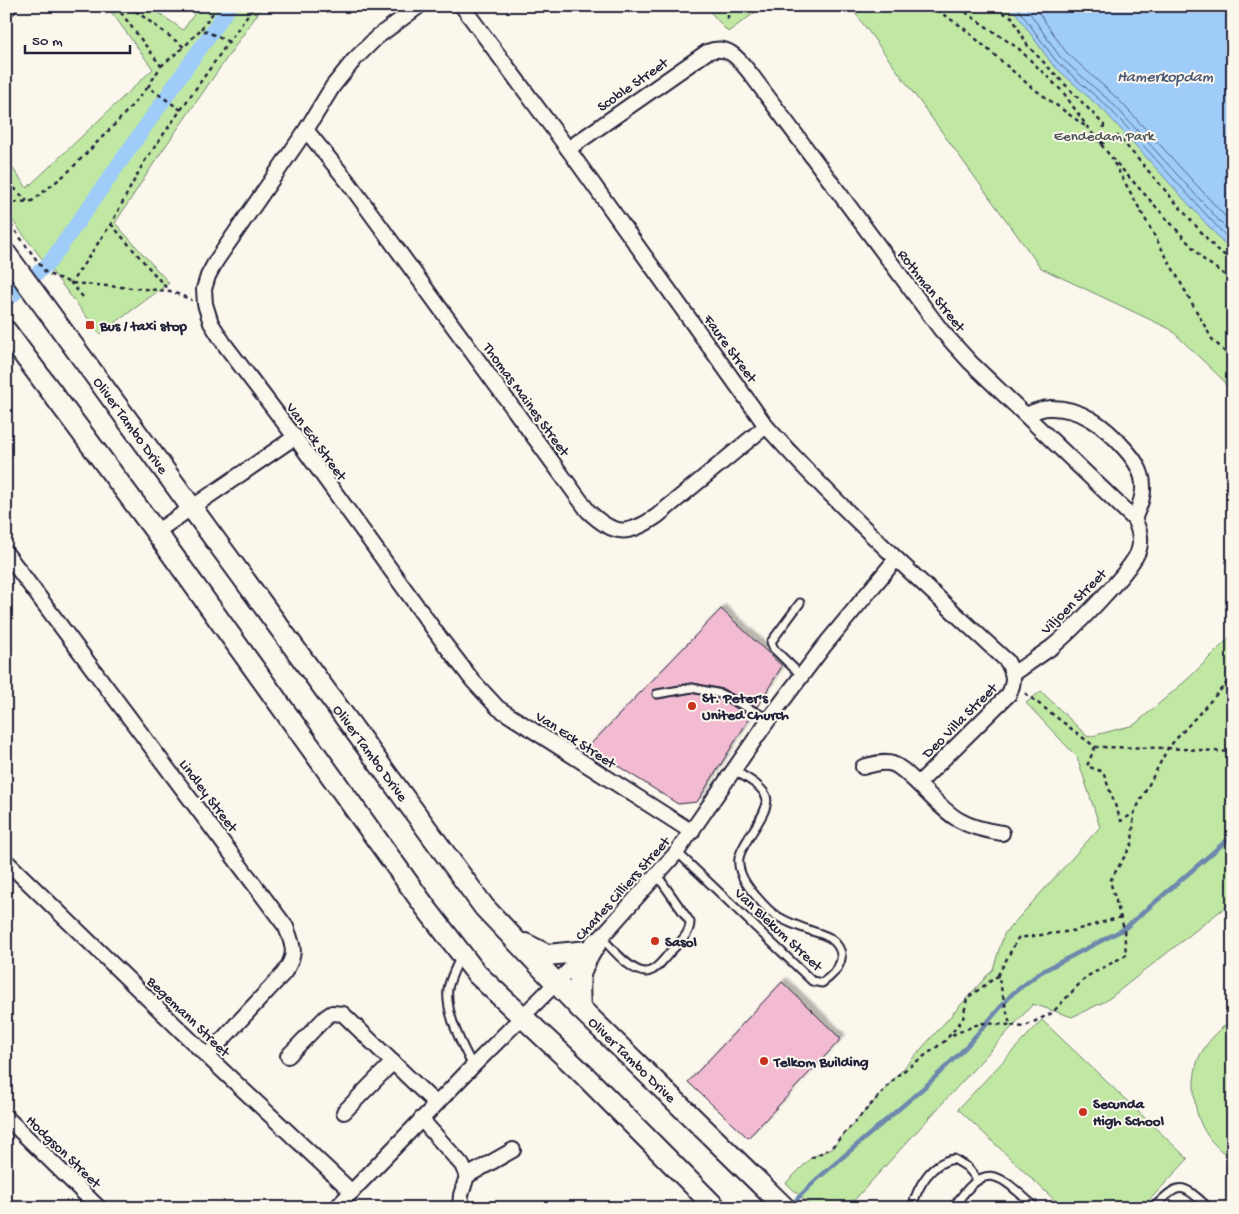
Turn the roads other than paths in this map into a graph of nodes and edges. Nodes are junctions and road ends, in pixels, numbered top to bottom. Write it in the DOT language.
graph roads {
  1 [pos="10,6"];
  2 [pos="419,6"];
  3 [pos="462,6"];
  4 [pos="6,10"];
  5 [pos="715,49"];
  6 [pos="306,130"];
  7 [pos="568,149"];
  8 [pos="6,254"];
  9 [pos="6,331"];
  10 [pos="1026,414"];
  11 [pos="766,426"];
  12 [pos="294,437"];
  13 [pos="192,506"];
  14 [pos="1134,520"];
  15 [pos="156,532"];
  16 [pos="1141,539"];
  17 [pos="6,553"];
  18 [pos="896,559"];
  19 [pos="800,603"];
  20 [pos="802,676"];
  21 [pos="1013,680"];
  22 [pos="657,694"];
  23 [pos="769,718"];
  24 [pos="863,767"];
  25 [pos="734,770"];
  26 [pos="918,784"];
  27 [pos="692,832"];
  28 [pos="1002,833"];
  29 [pos="677,852"];
  30 [pos="6,861"];
  31 [pos="657,875"];
  32 [pos="507,931"];
  33 [pos="595,944"];
  34 [pos="462,955"];
  35 [pos="557,982"];
  36 [pos="580,1008"];
  37 [pos="521,1017"];
  38 [pos="207,1056"];
  39 [pos="288,1056"];
  40 [pos="393,1062"];
  41 [pos="473,1066"];
  42 [pos="436,1104"];
  43 [pos="344,1112"];
  44 [pos="6,1117"];
  45 [pos="422,1119"];
  46 [pos="513,1150"];
  47 [pos="468,1176"];
  48 [pos="977,1179"];
  49 [pos="352,1192"];
  50 [pos="780,1204"];
  51 [pos="99,1208"];
  52 [pos="336,1208"];
  53 [pos="460,1208"];
  54 [pos="716,1208"];
  55 [pos="912,1208"];
  56 [pos="953,1208"];
  57 [pos="1036,1208"];
  58 [pos="1154,1208"];
  59 [pos="1209,1208"];
  1 -- 4 [label="street"];
  2 -- 6 [label="street, Van Eck Street"];
  3 -- 7 [label="street, Faure Street"];
  5 -- 7 [label="street, Scoble Street"];
  5 -- 10 [label="street, Rothman Street"];
  6 -- 11 [label="street, Thomas Maines Street"];
  6 -- 12 [label="street, Van Eck Street"];
  7 -- 11 [label="street, Faure Street"];
  8 -- 13 [label="street, Oliver Tambo Drive"];
  9 -- 15 [label="street"];
  10 -- 14 [label="street, Rothman Street"];
  10 -- 14 [label="street"];
  11 -- 18 [label="street, Faure Street"];
  12 -- 13 [label="street"];
  12 -- 27 [label="street, Van Eck Street"];
  13 -- 15 [label="street"];
  13 -- 32 [label="street, Oliver Tambo Drive"];
  14 -- 16 [label="street, Rothman Street"];
  15 -- 34 [label="street"];
  16 -- 21 [label="street, Viljoen Street"];
  17 -- 38 [label="street, Lindley Street"];
  18 -- 20 [label="street, Charles Cilliers Street"];
  18 -- 21 [label="street, Faure Street"];
  19 -- 20 [label="lane"];
  20 -- 23 [label="street, Charles Cilliers Street"];
  21 -- 26 [label="street, Deo Villa Street"];
  22 -- 23 [label="lane"];
  23 -- 25 [label="street, Charles Cilliers Street"];
  24 -- 26 [label="street"];
  25 -- 27 [label="street, Charles Cilliers Street"];
  25 -- 29 [label="lane, Van Blekum Street"];
  26 -- 28 [label="street"];
  27 -- 29 [label="street, Charles Cilliers Street"];
  29 -- 31 [label="street, Charles Cilliers Street"];
  30 -- 38 [label="street, Begemann Street"];
  31 -- 33 [label="street, Charles Cilliers Street"];
  31 -- 33 [label="lane"];
  32 -- 33 [label="street"];
  32 -- 35 [label="street, Oliver Tambo Drive"];
  33 -- 35 [label="street, Charles Cilliers Street"];
  33 -- 36 [label="street"];
  34 -- 37 [label="street"];
  34 -- 41 [label="lane"];
  35 -- 36 [label="street, Oliver Tambo Drive"];
  35 -- 37 [label="street, Charles Cilliers Street"];
  36 -- 50 [label="street, Oliver Tambo Drive"];
  37 -- 41 [label="street, Charles Cilliers Street"];
  37 -- 54 [label="street"];
  38 -- 49 [label="street, Begemann Street"];
  39 -- 40 [label="street"];
  40 -- 42 [label="street"];
  40 -- 43 [label="street"];
  41 -- 42 [label="street, Charles Cilliers Street"];
  42 -- 45 [label="street, Charles Cilliers Street"];
  44 -- 51 [label="street, Hodgson Street"];
  45 -- 47 [label="street"];
  45 -- 49 [label="street, Charles Cilliers Street"];
  46 -- 47 [label="street"];
  47 -- 53 [label="street"];
  48 -- 55 [label="lane"];
  48 -- 56 [label="lane"];
  48 -- 57 [label="lane"];
  49 -- 52 [label="street, Charles Cilliers Street"];
  58 -- 59 [label="lane"];
}
